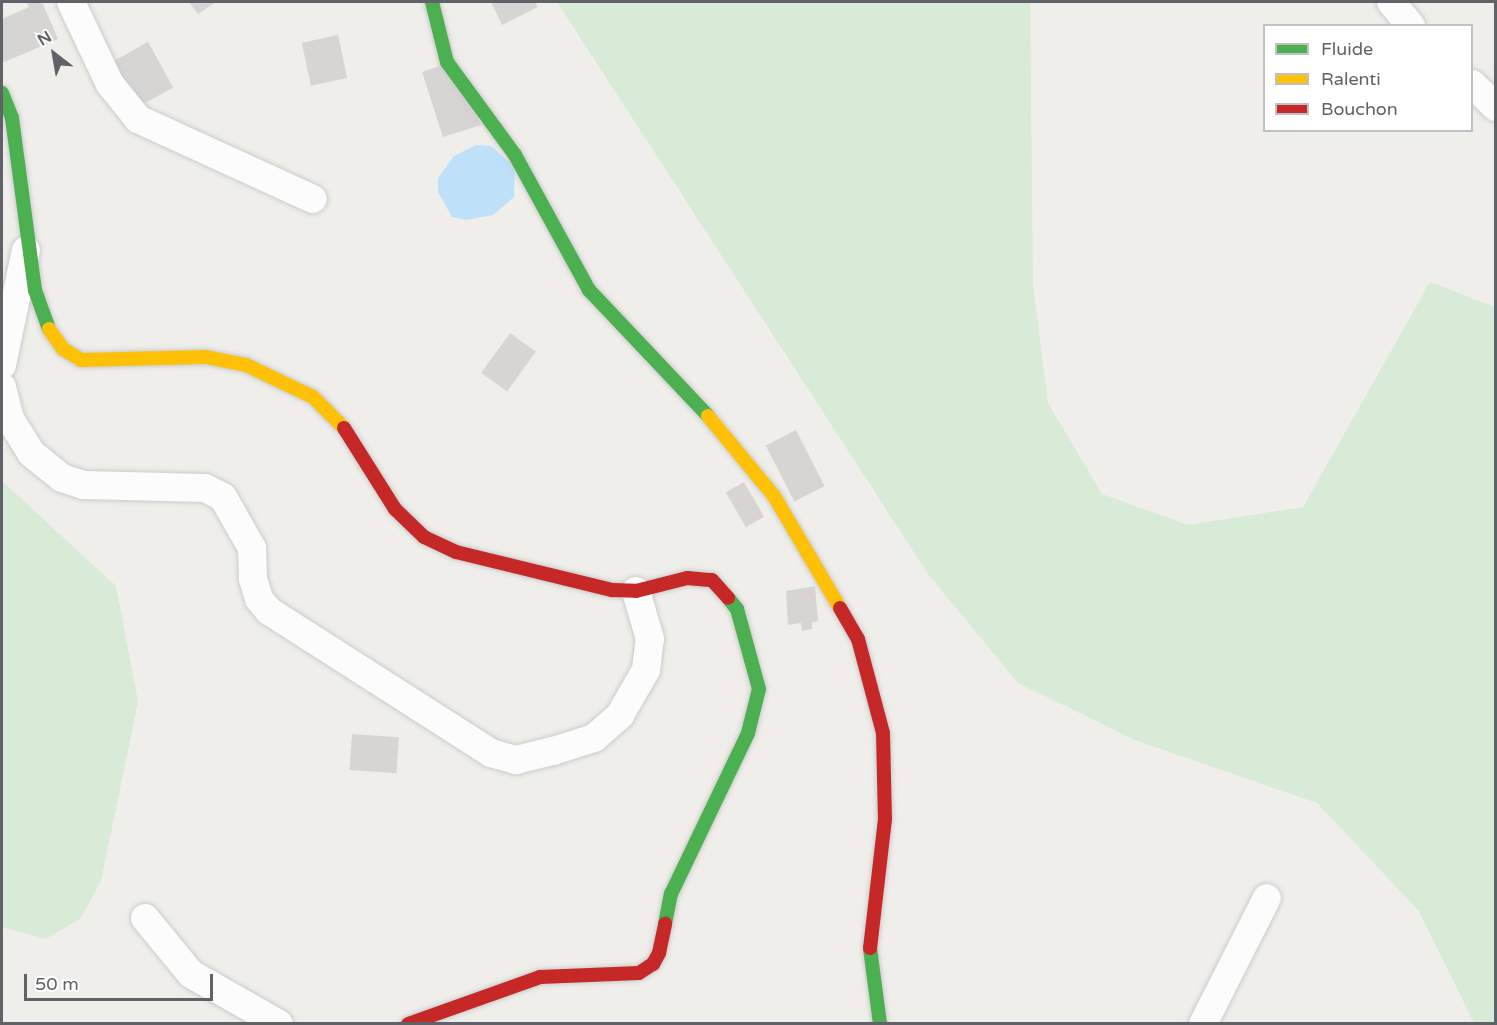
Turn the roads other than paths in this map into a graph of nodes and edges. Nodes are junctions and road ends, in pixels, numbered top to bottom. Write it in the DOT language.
graph roads {
  1 [pos="71,2"];
  2 [pos="432,2"];
  3 [pos="1391,2"];
  4 [pos="1410,24"];
  5 [pos="1473,85"];
  6 [pos="2,93"];
  7 [pos="1496,107"];
  8 [pos="313,199"];
  9 [pos="28,240"];
  10 [pos="2,365"];
  11 [pos="2,387"];
  12 [pos="636,591"];
  13 [pos="1267,898"];
  14 [pos="145,918"];
  15 [pos="279,1023"];
  16 [pos="408,1023"];
  17 [pos="880,1023"];
  18 [pos="1203,1023"];
  1 -- 8 [label="street"];
  2 -- 17 [label="street"];
  3 -- 4 [label="street"];
  5 -- 7 [label="street"];
  6 -- 9 [label="street"];
  9 -- 10 [label="street"];
  9 -- 12 [label="street"];
  11 -- 12 [label="street"];
  12 -- 16 [label="street"];
  13 -- 18 [label="street"];
  14 -- 15 [label="street"];
}
